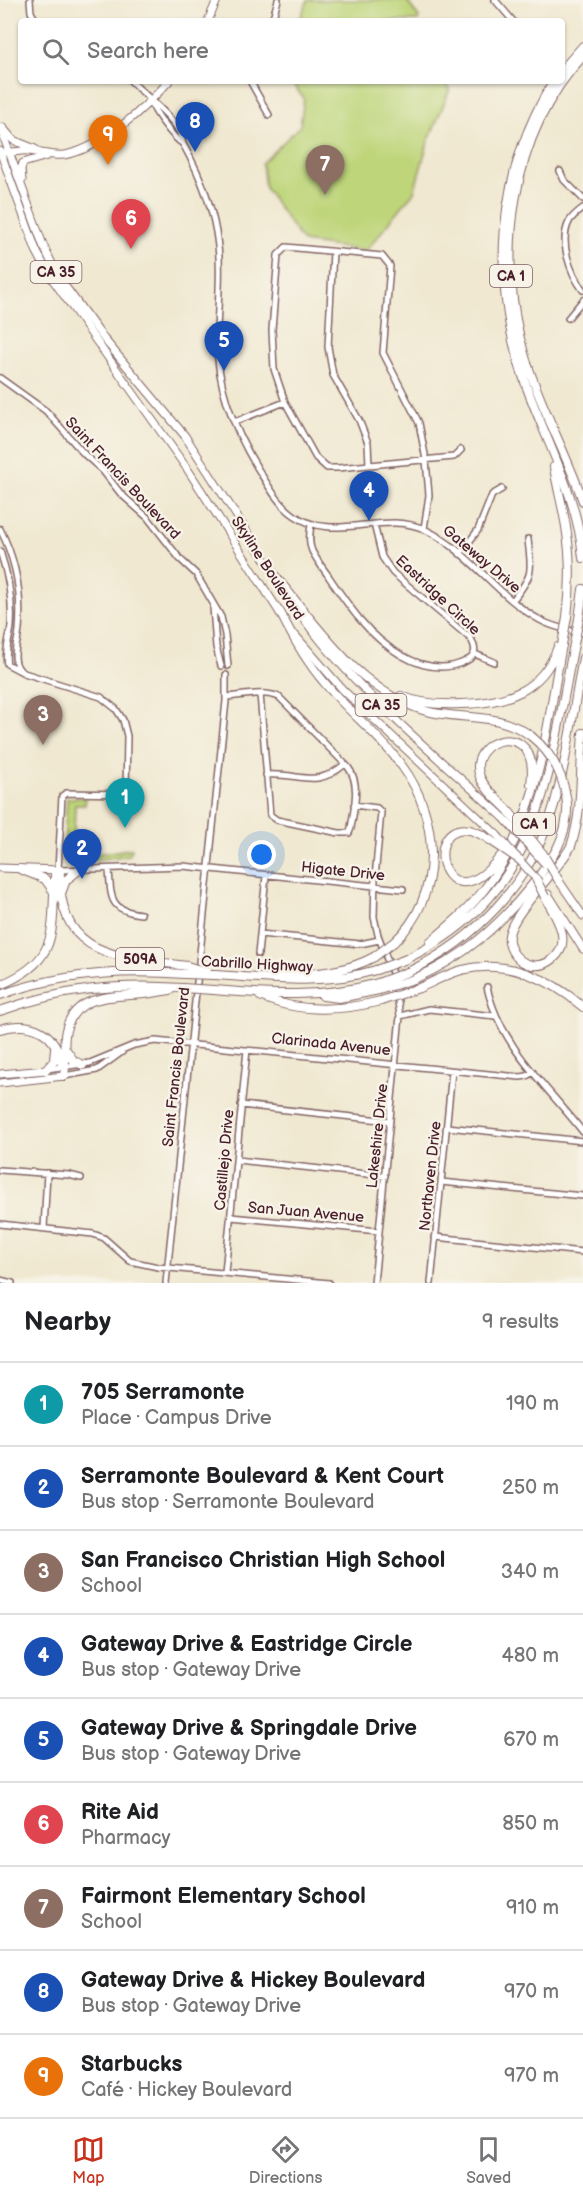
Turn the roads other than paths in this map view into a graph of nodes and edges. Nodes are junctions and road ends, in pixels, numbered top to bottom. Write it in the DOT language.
graph roads {
  1 [pos="30,0"];
  2 [pos="217,0"];
  3 [pos="278,0"];
  4 [pos="495,0"];
  5 [pos="34,18"];
  6 [pos="209,18"];
  7 [pos="273,18"];
  8 [pos="510,18"];
  9 [pos="583,46"];
  10 [pos="583,56"];
  11 [pos="565,67"];
  12 [pos="565,80"];
  13 [pos="134,84"];
  14 [pos="166,84"];
  15 [pos="252,84"];
  16 [pos="552,84"];
  17 [pos="562,84"];
  18 [pos="150,101"];
  19 [pos="269,115"];
  20 [pos="0,126"];
  21 [pos="9,153"];
  22 [pos="0,154"];
  23 [pos="51,155"];
  24 [pos="0,168"];
  25 [pos="560,171"];
  26 [pos="13,186"];
  27 [pos="25,194"];
  28 [pos="583,199"];
  29 [pos="583,208"];
  30 [pos="333,252"];
  31 [pos="583,290"];
  32 [pos="583,300"];
  33 [pos="568,318"];
  34 [pos="0,378"];
  35 [pos="0,384"];
  36 [pos="9,384"];
  37 [pos="285,402"];
  38 [pos="234,422"];
  39 [pos="551,448"];
  40 [pos="460,450"];
  41 [pos="426,460"];
  42 [pos="369,465"];
  43 [pos="502,489"];
  44 [pos="583,501"];
  45 [pos="311,524"];
  46 [pos="374,524"];
  47 [pos="0,529"];
  48 [pos="424,529"];
  49 [pos="528,539"];
  50 [pos="0,551"];
  51 [pos="460,554"];
  52 [pos="583,558"];
  53 [pos="275,576"];
  54 [pos="583,589"];
  55 [pos="210,597"];
  56 [pos="513,600"];
  57 [pos="280,612"];
  58 [pos="583,633"];
  59 [pos="560,645"];
  60 [pos="475,654"];
  61 [pos="583,658"];
  62 [pos="494,662"];
  63 [pos="24,672"];
  64 [pos="226,675"];
  65 [pos="365,677"];
  66 [pos="260,694"];
  67 [pos="226,697"];
  68 [pos="583,733"];
  69 [pos="345,764"];
  70 [pos="581,766"];
  71 [pos="266,775"];
  72 [pos="583,788"];
  73 [pos="354,805"];
  74 [pos="525,816"];
  75 [pos="520,828"];
  76 [pos="495,838"];
  77 [pos="520,860"];
  78 [pos="0,868"];
  79 [pos="20,868"];
  80 [pos="109,869"];
  81 [pos="58,870"];
  82 [pos="79,870"];
  83 [pos="209,870"];
  84 [pos="266,876"];
  85 [pos="536,879"];
  86 [pos="559,881"];
  87 [pos="375,886"];
  88 [pos="403,889"];
  89 [pos="54,892"];
  90 [pos="547,896"];
  91 [pos="64,913"];
  92 [pos="141,914"];
  93 [pos="583,916"];
  94 [pos="260,934"];
  95 [pos="380,940"];
  96 [pos="583,948"];
  97 [pos="258,954"];
  98 [pos="415,954"];
  99 [pos="186,970"];
  100 [pos="213,975"];
  101 [pos="412,975"];
  102 [pos="253,977"];
  103 [pos="0,985"];
  104 [pos="182,987"];
  105 [pos="487,987"];
  106 [pos="253,993"];
  107 [pos="0,995"];
  108 [pos="583,1007"];
  109 [pos="0,1011"];
  110 [pos="400,1016"];
  111 [pos="495,1016"];
  112 [pos="0,1029"];
  113 [pos="48,1037"];
  114 [pos="64,1037"];
  115 [pos="191,1044"];
  116 [pos="127,1048"];
  117 [pos="247,1050"];
  118 [pos="83,1065"];
  119 [pos="396,1065"];
  120 [pos="64,1067"];
  121 [pos="46,1070"];
  122 [pos="452,1071"];
  123 [pos="532,1072"];
  124 [pos="0,1074"];
  125 [pos="64,1077"];
  126 [pos="0,1083"];
  127 [pos="241,1105"];
  128 [pos="390,1121"];
  129 [pos="447,1127"];
  130 [pos="583,1132"];
  131 [pos="583,1141"];
  132 [pos="237,1160"];
  133 [pos="0,1170"];
  134 [pos="47,1173"];
  135 [pos="385,1176"];
  136 [pos="81,1178"];
  137 [pos="441,1182"];
  138 [pos="583,1197"];
  139 [pos="231,1217"];
  140 [pos="0,1224"];
  141 [pos="44,1228"];
  142 [pos="379,1231"];
  143 [pos="435,1237"];
  144 [pos="583,1252"];
  145 [pos="168,1267"];
  146 [pos="225,1272"];
  147 [pos="0,1280"];
  148 [pos="316,1282"];
  149 [pos="12,1283"];
  150 [pos="166,1283"];
  151 [pos="329,1283"];
  152 [pos="374,1283"];
  153 [pos="431,1283"];
  1 -- 5 [label="street"];
  2 -- 6 [label="main road"];
  3 -- 7 [label="street"];
  4 -- 8 [label="street"];
  9 -- 11 [label="highway"];
  10 -- 12 [label="highway, CA 1"];
  13 -- 18 [label="street, Gateway Drive"];
  14 -- 18 [label="main road"];
  15 -- 19 [label="street"];
  16 -- 39 [label="highway, CA 1"];
  17 -- 44 [label="highway, CA 1"];
  18 -- 23 [label="main road"];
  18 -- 38 [label="street, Gateway Drive"];
  20 -- 21 [label="main road, Skyline Boulevard / CA 35"];
  20 -- 23 [label="main road"];
  21 -- 22 [label="main road"];
  21 -- 23 [label="main road"];
  21 -- 27 [label="main road, Skyline Boulevard / CA 35"];
  22 -- 26 [label="main road, Skyline Boulevard / CA 35"];
  23 -- 27 [label="main road"];
  24 -- 26 [label="main road"];
  25 -- 28 [label="street"];
  26 -- 57 [label="main road, Skyline Boulevard / CA 35"];
  27 -- 53 [label="main road, Skyline Boulevard / CA 35"];
  29 -- 31 [label="street"];
  30 -- 37 [label="street"];
  30 -- 41 [label="street"];
  30 -- 42 [label="street"];
  32 -- 33 [label="street"];
  34 -- 36 [label="street, Saint Francis Boulevard"];
  35 -- 36 [label="street"];
  36 -- 55 [label="street, Saint Francis Boulevard"];
  37 -- 38 [label="street"];
  37 -- 42 [label="street"];
  38 -- 45 [label="street, Gateway Drive"];
  39 -- 52 [label="highway, CA 1"];
  39 -- 59 [label="highway, bridge"];
  40 -- 41 [label="street"];
  41 -- 42 [label="street"];
  41 -- 48 [label="street"];
  43 -- 51 [label="street"];
  45 -- 46 [label="street, Gateway Drive"];
  45 -- 60 [label="street, Eastridge Circle"];
  46 -- 48 [label="street, Gateway Drive"];
  46 -- 60 [label="street, Eastridge Circle"];
  47 -- 63 [label="street"];
  48 -- 51 [label="street, Gateway Drive"];
  49 -- 56 [label="street"];
  50 -- 63 [label="street"];
  51 -- 56 [label="street, Gateway Drive"];
  53 -- 65 [label="highway"];
  53 -- 86 [label="main road, Skyline Boulevard / CA 35, bridge"];
  54 -- 98 [label="highway, Cabrillo Highway / CA 1, bridge"];
  55 -- 55 [label="street, Saint Francis Boulevard"];
  56 -- 58 [label="street, Gateway Drive"];
  57 -- 76 [label="main road, Skyline Boulevard / CA 35"];
  57 -- 102 [label="highway, bridge"];
  59 -- 65 [label="highway"];
  59 -- 74 [label="highway"];
  60 -- 62 [label="street"];
  61 -- 101 [label="highway, Cabrillo Highway / CA 1"];
  63 -- 81 [label="street"];
  64 -- 67 [label="street, Saint Francis Boulevard"];
  65 -- 101 [label="highway, bridge"];
  66 -- 67 [label="street"];
  66 -- 69 [label="street"];
  66 -- 71 [label="street"];
  67 -- 83 [label="street, Saint Francis Boulevard"];
  68 -- 70 [label="highway"];
  69 -- 71 [label="street"];
  69 -- 73 [label="street"];
  70 -- 72 [label="highway"];
  70 -- 90 [label="highway"];
  71 -- 73 [label="street"];
  73 -- 87 [label="street, Lakeshire Drive"];
  74 -- 75 [label="highway"];
  74 -- 86 [label="highway, bridge"];
  75 -- 76 [label="highway"];
  75 -- 98 [label="highway"];
  76 -- 77 [label="highway, bridge"];
  77 -- 85 [label="main road, bridge"];
  78 -- 79 [label="main road"];
  79 -- 81 [label="main road"];
  79 -- 89 [label="highway"];
  80 -- 82 [label="street, Higate Drive"];
  80 -- 83 [label="street, Higate Drive"];
  80 -- 92 [label="street"];
  81 -- 82 [label="street, Higate Drive"];
  81 -- 89 [label="highway"];
  81 -- 91 [label="highway, 509A"];
  82 -- 91 [label="highway"];
  83 -- 84 [label="street, Higate Drive"];
  83 -- 115 [label="street, Saint Francis Boulevard"];
  84 -- 87 [label="street, Higate Drive"];
  84 -- 94 [label="street"];
  85 -- 90 [label="highway, bridge"];
  86 -- 93 [label="main road, Skyline Boulevard / CA 35"];
  87 -- 88 [label="street, Higate Drive"];
  87 -- 95 [label="street, Lakeshire Drive"];
  89 -- 103 [label="highway"];
  90 -- 96 [label="main road"];
  91 -- 99 [label="highway, 509A"];
  94 -- 95 [label="street"];
  94 -- 97 [label="street"];
  95 -- 110 [label="street, Lakeshire Drive"];
  98 -- 102 [label="highway, Cabrillo Highway / CA 1, bridge"];
  99 -- 100 [label="highway, 509A, bridge"];
  99 -- 107 [label="highway, Cabrillo Highway"];
  100 -- 102 [label="highway, Cabrillo Highway / CA 1"];
  101 -- 106 [label="highway, Cabrillo Highway / CA 1, bridge"];
  104 -- 106 [label="highway, Cabrillo Highway / CA 1, bridge"];
  104 -- 109 [label="highway, Cabrillo Highway / CA 1"];
  104 -- 114 [label="highway"];
  105 -- 111 [label="street"];
  106 -- 108 [label="highway, bridge"];
  110 -- 111 [label="street"];
  110 -- 119 [label="street, Lakeshire Drive"];
  111 -- 123 [label="street"];
  112 -- 113 [label="highway"];
  113 -- 120 [label="highway"];
  113 -- 121 [label="highway"];
  114 -- 118 [label="highway"];
  114 -- 120 [label="highway"];
  115 -- 116 [label="street, Clarinada Avenue"];
  115 -- 117 [label="street, Clarinada Avenue"];
  115 -- 145 [label="street, Saint Francis Boulevard"];
  116 -- 118 [label="street, Clarinada Avenue"];
  116 -- 125 [label="street, Clarinada Avenue"];
  117 -- 119 [label="street, Clarinada Avenue"];
  117 -- 127 [label="street, Castillejo Drive"];
  118 -- 120 [label="street, Clarinada Avenue"];
  119 -- 122 [label="street, Clarinada Avenue"];
  119 -- 128 [label="street, Lakeshire Drive"];
  120 -- 121 [label="street, Clarinada Avenue"];
  120 -- 125 [label="highway"];
  121 -- 124 [label="main road, Clarinada Avenue"];
  122 -- 123 [label="street, Clarinada Avenue"];
  122 -- 129 [label="street, Northaven Drive"];
  123 -- 130 [label="street"];
  125 -- 126 [label="main road, Clarinada Avenue"];
  127 -- 128 [label="street"];
  127 -- 132 [label="street, Castillejo Drive"];
  128 -- 135 [label="street, Lakeshire Drive"];
  129 -- 131 [label="street"];
  129 -- 137 [label="street, Northaven Drive"];
  132 -- 135 [label="street"];
  132 -- 139 [label="street, Castillejo Drive"];
  133 -- 134 [label="street"];
  134 -- 136 [label="street"];
  134 -- 141 [label="street"];
  135 -- 142 [label="street, Lakeshire Drive"];
  137 -- 138 [label="street"];
  137 -- 143 [label="street, Northaven Drive"];
  139 -- 142 [label="street, San Juan Avenue"];
  139 -- 146 [label="street, Castillejo Drive"];
  140 -- 141 [label="street"];
  141 -- 145 [label="street"];
  142 -- 152 [label="street, Lakeshire Drive"];
  143 -- 144 [label="street"];
  143 -- 153 [label="street, Northaven Drive"];
  145 -- 146 [label="street"];
  145 -- 150 [label="street, Saint Francis Boulevard"];
  146 -- 148 [label="street"];
  147 -- 149 [label="street"];
  148 -- 151 [label="street"];
}
